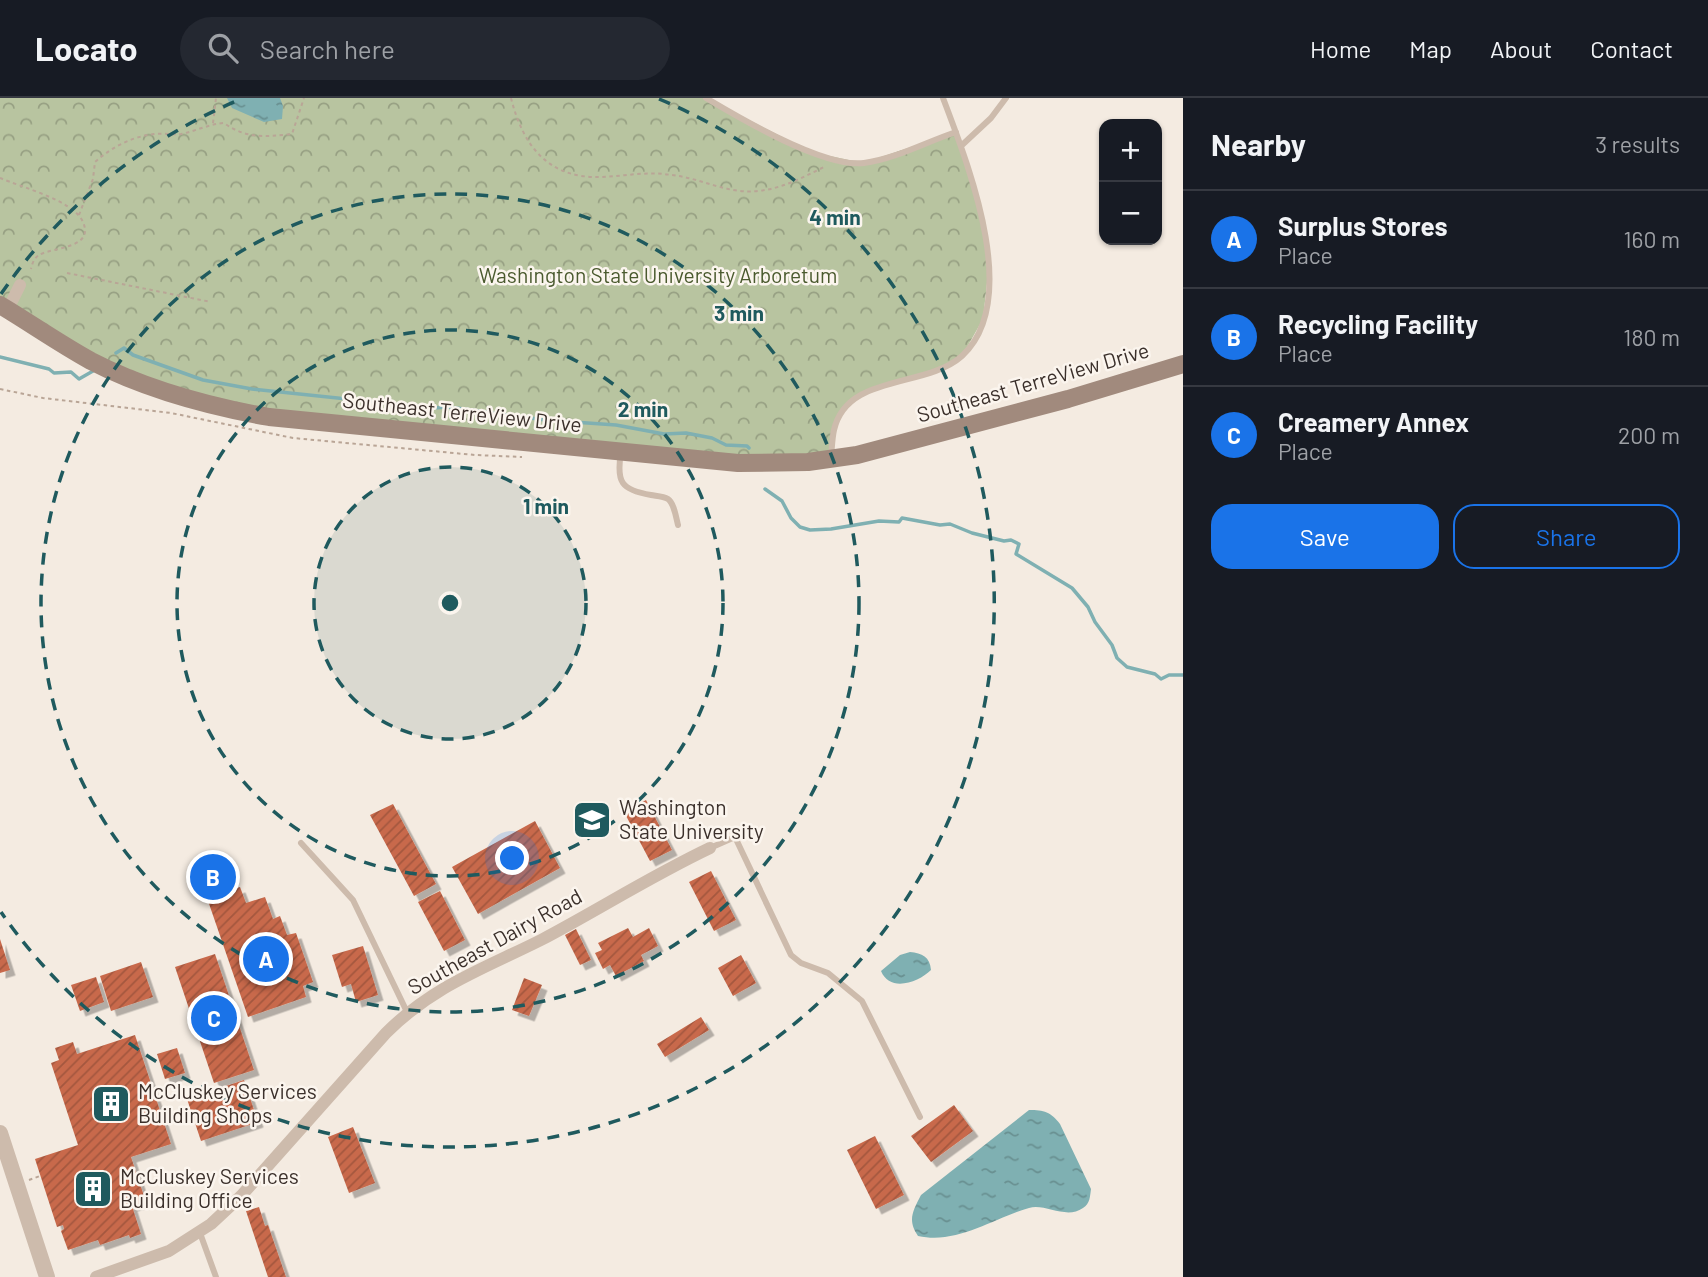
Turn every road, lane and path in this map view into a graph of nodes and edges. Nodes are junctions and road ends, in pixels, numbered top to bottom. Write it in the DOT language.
graph roads {
  1 [pos="216,98"];
  2 [pos="304,98"];
  3 [pos="511,98"];
  4 [pos="706,98"];
  5 [pos="943,98"];
  6 [pos="1006,98"];
  7 [pos="213,124"];
  8 [pos="956,132"];
  9 [pos="961,146"];
  10 [pos="837,161"];
  11 [pos="0,178"];
  12 [pos="79,215"];
  13 [pos="31,269"];
  14 [pos="67,273"];
  15 [pos="20,285"];
  16 [pos="211,302"];
  17 [pos="4,307"];
  18 [pos="1183,364"];
  19 [pos="621,452"];
  20 [pos="831,459"];
  21 [pos="678,525"];
  22 [pos="301,843"];
  23 [pos="710,848"];
  24 [pos="407,1012"];
  25 [pos="919,1117"];
  26 [pos="0,1133"];
  27 [pos="40,1176"];
  28 [pos="28,1180"];
  29 [pos="200,1233"];
  30 [pos="47,1277"];
  31 [pos="96,1277"];
  32 [pos="216,1277"];
  1 -- 7 [label="path"];
  2 -- 7 [label="path"];
  3 -- 10 [label="path"];
  4 -- 10 [label="lane"];
  5 -- 8 [label="lane"];
  6 -- 9 [label="lane"];
  7 -- 12 [label="path"];
  8 -- 9 [label="lane"];
  8 -- 10 [label="lane"];
  9 -- 20 [label="lane"];
  11 -- 12 [label="path"];
  12 -- 13 [label="path"];
  14 -- 16 [label="path"];
  15 -- 17 [label="street"];
  17 -- 19 [label="main road, Southeast TerreView Drive"];
  18 -- 20 [label="main road, Southeast TerreView Drive"];
  19 -- 20 [label="main road, Southeast TerreView Drive"];
  19 -- 21 [label="lane"];
  22 -- 24 [label="lane"];
  23 -- 24 [label="street, Southeast Dairy Road"];
  23 -- 25 [label="lane"];
  24 -- 29 [label="street, Southeast Dairy Road"];
  26 -- 30 [label="street"];
  27 -- 28 [label="path"];
  29 -- 31 [label="street, Southeast Dairy Road"];
  29 -- 32 [label="lane"];
}
